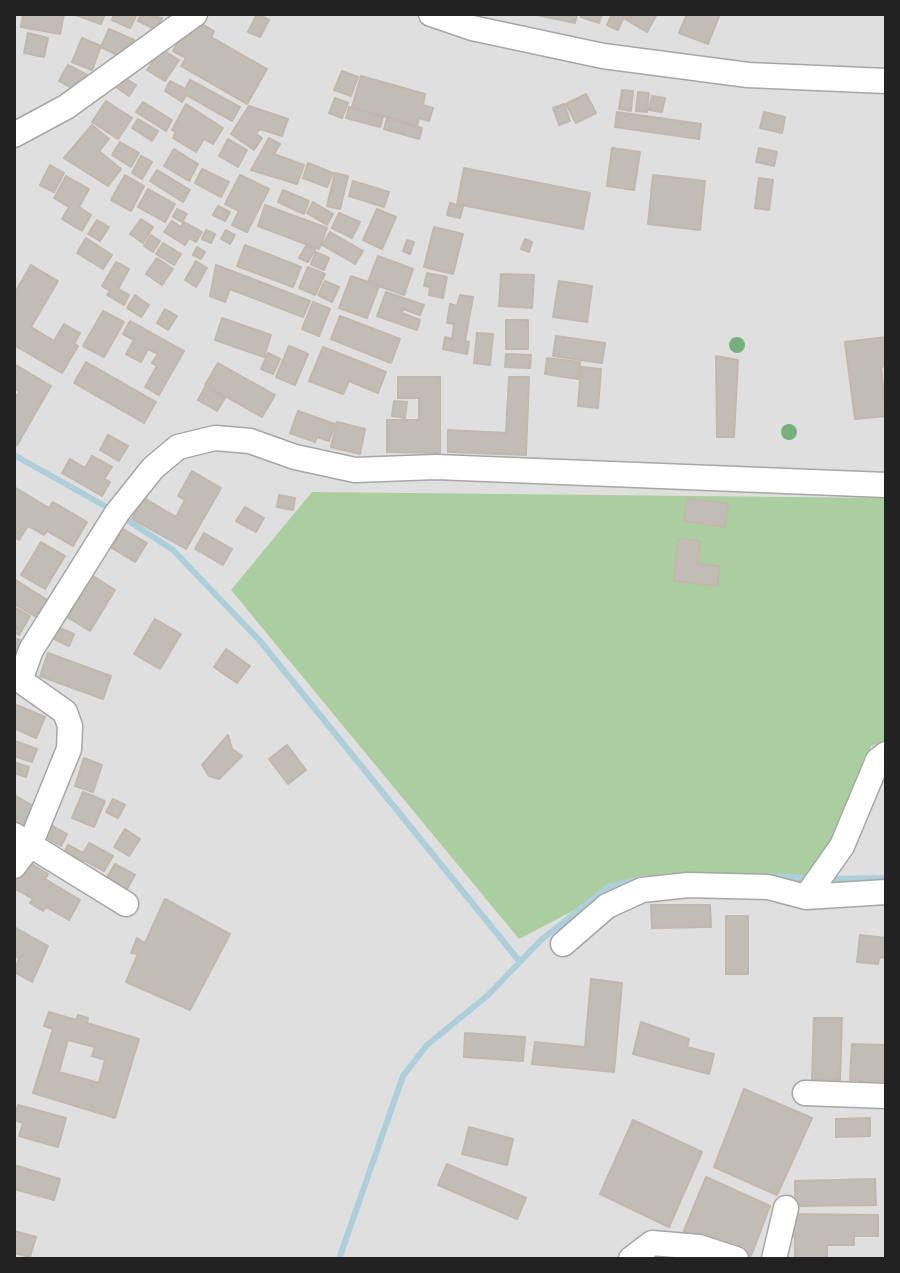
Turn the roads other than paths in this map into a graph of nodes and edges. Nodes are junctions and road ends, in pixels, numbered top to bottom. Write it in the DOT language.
graph roads {
  1 [pos="195,14"];
  2 [pos="431,14"];
  3 [pos="886,81"];
  4 [pos="14,135"];
  5 [pos="886,485"];
  6 [pos="886,754"];
  7 [pos="22,840"];
  8 [pos="14,866"];
  9 [pos="815,885"];
  10 [pos="886,892"];
  11 [pos="126,904"];
  12 [pos="563,944"];
  13 [pos="805,1093"];
  14 [pos="886,1096"];
  15 [pos="786,1208"];
  16 [pos="631,1259"];
  17 [pos="736,1259"];
  18 [pos="774,1259"];
  1 -- 4 [label="street"];
  2 -- 3 [label="street"];
  5 -- 7 [label="street"];
  6 -- 9 [label="street"];
  7 -- 8 [label="street"];
  7 -- 11 [label="street"];
  9 -- 10 [label="street"];
  9 -- 12 [label="street"];
  13 -- 14 [label="street"];
  15 -- 18 [label="street"];
  16 -- 17 [label="street"];
}
